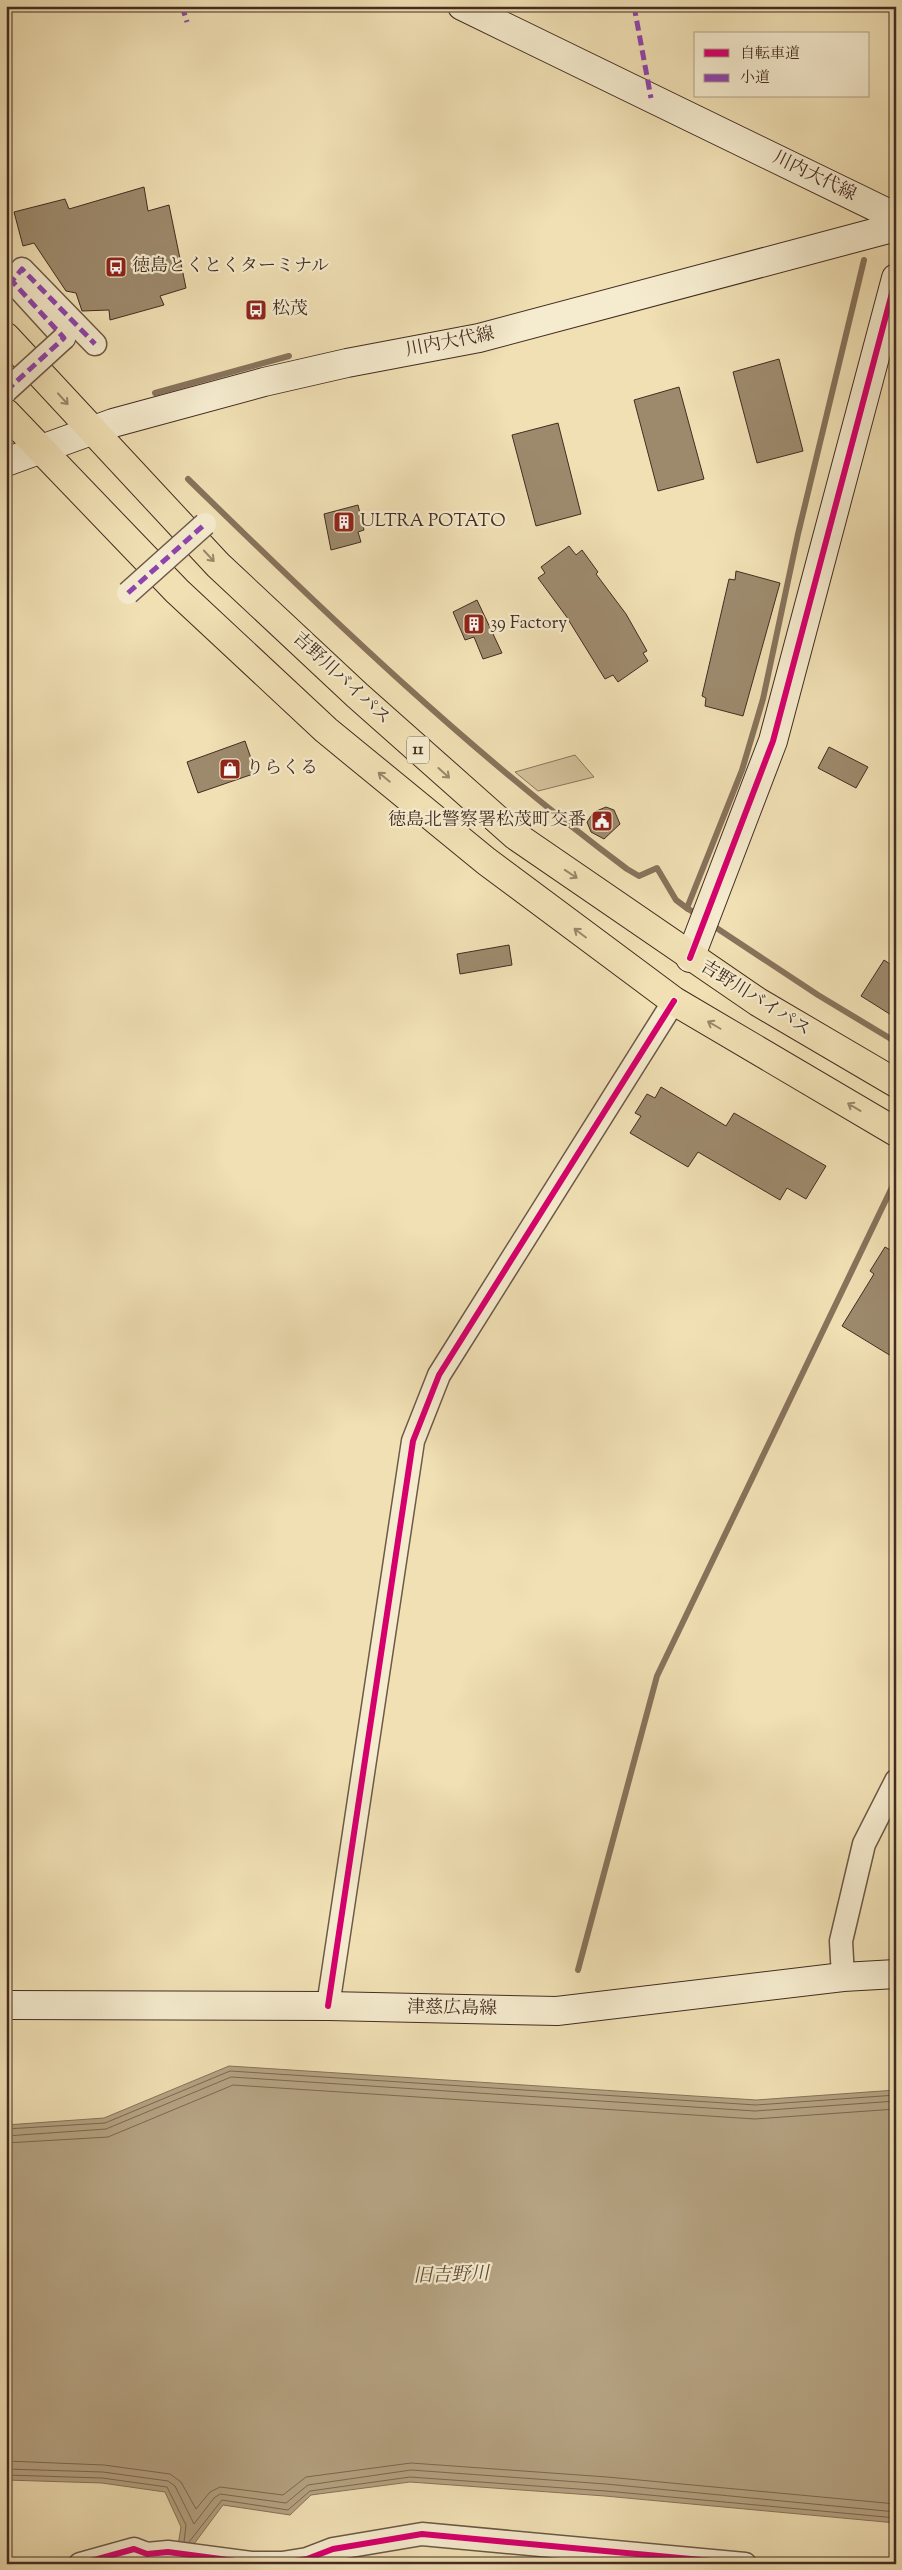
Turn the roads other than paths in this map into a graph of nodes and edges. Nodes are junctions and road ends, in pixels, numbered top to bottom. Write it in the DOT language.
graph roads {
  1 [pos="462,6"];
  2 [pos="896,217"];
  3 [pos="896,228"];
  4 [pos="896,278"];
  5 [pos="6,337"];
  6 [pos="95,344"];
  7 [pos="6,392"];
  8 [pos="6,414"];
  9 [pos="92,431"];
  10 [pos="40,451"];
  11 [pos="6,462"];
  12 [pos="205,524"];
  13 [pos="128,593"];
  14 [pos="690,958"];
  15 [pos="674,1001"];
  16 [pos="896,1083"];
  17 [pos="896,1132"];
  18 [pos="896,1781"];
  19 [pos="896,1974"];
  20 [pos="843,1978"];
  21 [pos="6,2005"];
  22 [pos="328,2006"];
  23 [pos="153,2557"];
  24 [pos="80,2564"];
  25 [pos="745,2564"];
  1 -- 2 [label="main road, 川内大代線"];
  3 -- 9 [label="main road, 川内大代線"];
  4 -- 14 [label="main road"];
  5 -- 9 [label="highway, 吉野川バイパス / 11, one-way"];
  6 -- 7 [label="street, bridge"];
  8 -- 10 [label="highway, 11"];
  9 -- 10 [label="main road, 川内大代線"];
  9 -- 14 [label="highway, 吉野川バイパス / 11, one-way"];
  10 -- 11 [label="main road, 川内大代線"];
  15 -- 10 [label="highway, 11, one-way"];
  12 -- 13 [label="street, bridge"];
  14 -- 16 [label="highway, 吉野川バイパス / 11"];
  17 -- 15 [label="highway, 11, one-way"];
  15 -- 22 [label="street"];
  18 -- 20 [label="street"];
  19 -- 20 [label="main road, 津慈広島線"];
  20 -- 22 [label="main road, 津慈広島線"];
  21 -- 22 [label="main road, 津慈広島線"];
  23 -- 24 [label="street"];
  23 -- 25 [label="street"];
}
